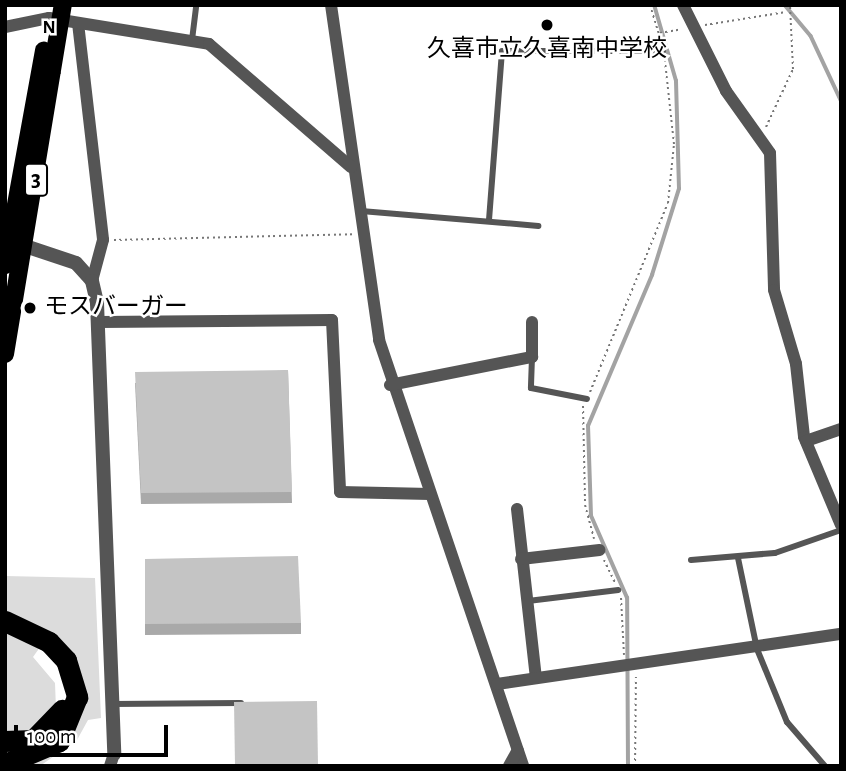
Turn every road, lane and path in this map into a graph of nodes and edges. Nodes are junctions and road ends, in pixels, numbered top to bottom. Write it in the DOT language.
graph roads {
  1 [pos="196,5"];
  2 [pos="331,5"];
  3 [pos="650,5"];
  4 [pos="682,5"];
  5 [pos="790,5"];
  6 [pos="787,12"];
  7 [pos="61,14"];
  8 [pos="5,27"];
  9 [pos="694,27"];
  10 [pos="660,33"];
  11 [pos="192,40"];
  12 [pos="663,51"];
  13 [pos="762,133"];
  14 [pos="351,167"];
  15 [pos="359,211"];
  16 [pos="489,220"];
  17 [pos="538,226"];
  18 [pos="363,234"];
  19 [pos="103,240"];
  20 [pos="13,242"];
  21 [pos="5,265"];
  22 [pos="92,281"];
  23 [pos="99,322"];
  24 [pos="532,322"];
  25 [pos="5,354"];
  26 [pos="532,357"];
  27 [pos="390,385"];
  28 [pos="587,399"];
  29 [pos="841,429"];
  30 [pos="806,441"];
  31 [pos="430,494"];
  32 [pos="517,509"];
  33 [pos="841,525"];
  34 [pos="841,530"];
  35 [pos="599,550"];
  36 [pos="738,558"];
  37 [pos="521,559"];
  38 [pos="691,560"];
  39 [pos="618,590"];
  40 [pos="526,601"];
  41 [pos="5,621"];
  42 [pos="5,633"];
  43 [pos="841,634"];
  44 [pos="45,647"];
  45 [pos="757,649"];
  46 [pos="630,666"];
  47 [pos="536,678"];
  48 [pos="497,684"];
  49 [pos="251,703"];
  50 [pos="112,704"];
  51 [pos="5,741"];
  52 [pos="518,750"];
  53 [pos="112,760"];
  54 [pos="5,764"];
  55 [pos="509,766"];
  56 [pos="523,766"];
  57 [pos="635,766"];
  58 [pos="825,766"];
  1 -- 11 [label="lane"];
  2 -- 14 [label="street"];
  3 -- 10 [label="path"];
  4 -- 9 [label="street"];
  5 -- 6 [label="path"];
  6 -- 9 [label="path"];
  6 -- 13 [label="path"];
  7 -- 8 [label="street"];
  7 -- 11 [label="street"];
  7 -- 19 [label="street"];
  7 -- 20 [label="main road, 3"];
  9 -- 10 [label="path"];
  9 -- 13 [label="street"];
  10 -- 12 [label="path"];
  11 -- 14 [label="street"];
  12 -- 16 [label="lane"];
  12 -- 28 [label="path"];
  13 -- 30 [label="street"];
  14 -- 15 [label="street"];
  15 -- 16 [label="lane"];
  15 -- 18 [label="street"];
  16 -- 17 [label="lane"];
  18 -- 19 [label="path"];
  18 -- 27 [label="street"];
  19 -- 22 [label="street"];
  20 -- 21 [label="main road, 3"];
  20 -- 22 [label="street"];
  20 -- 25 [label="main road, 3"];
  22 -- 23 [label="street"];
  23 -- 31 [label="street"];
  23 -- 50 [label="street"];
  24 -- 26 [label="street"];
  26 -- 27 [label="street"];
  26 -- 28 [label="lane"];
  27 -- 31 [label="street"];
  28 -- 35 [label="path"];
  29 -- 30 [label="street"];
  30 -- 33 [label="street"];
  31 -- 48 [label="street"];
  32 -- 37 [label="street"];
  34 -- 36 [label="lane"];
  35 -- 37 [label="street"];
  35 -- 39 [label="path"];
  36 -- 38 [label="lane"];
  36 -- 45 [label="lane"];
  37 -- 40 [label="street"];
  39 -- 40 [label="lane"];
  39 -- 46 [label="path"];
  40 -- 47 [label="street"];
  41 -- 44 [label="highway"];
  42 -- 44 [label="highway"];
  43 -- 45 [label="street"];
  44 -- 51 [label="highway"];
  44 -- 54 [label="highway"];
  45 -- 46 [label="street"];
  45 -- 58 [label="lane"];
  46 -- 47 [label="street"];
  46 -- 57 [label="path"];
  47 -- 48 [label="street"];
  48 -- 52 [label="street"];
  49 -- 50 [label="lane"];
  50 -- 53 [label="street"];
  52 -- 55 [label="street"];
  52 -- 56 [label="street"];
}
